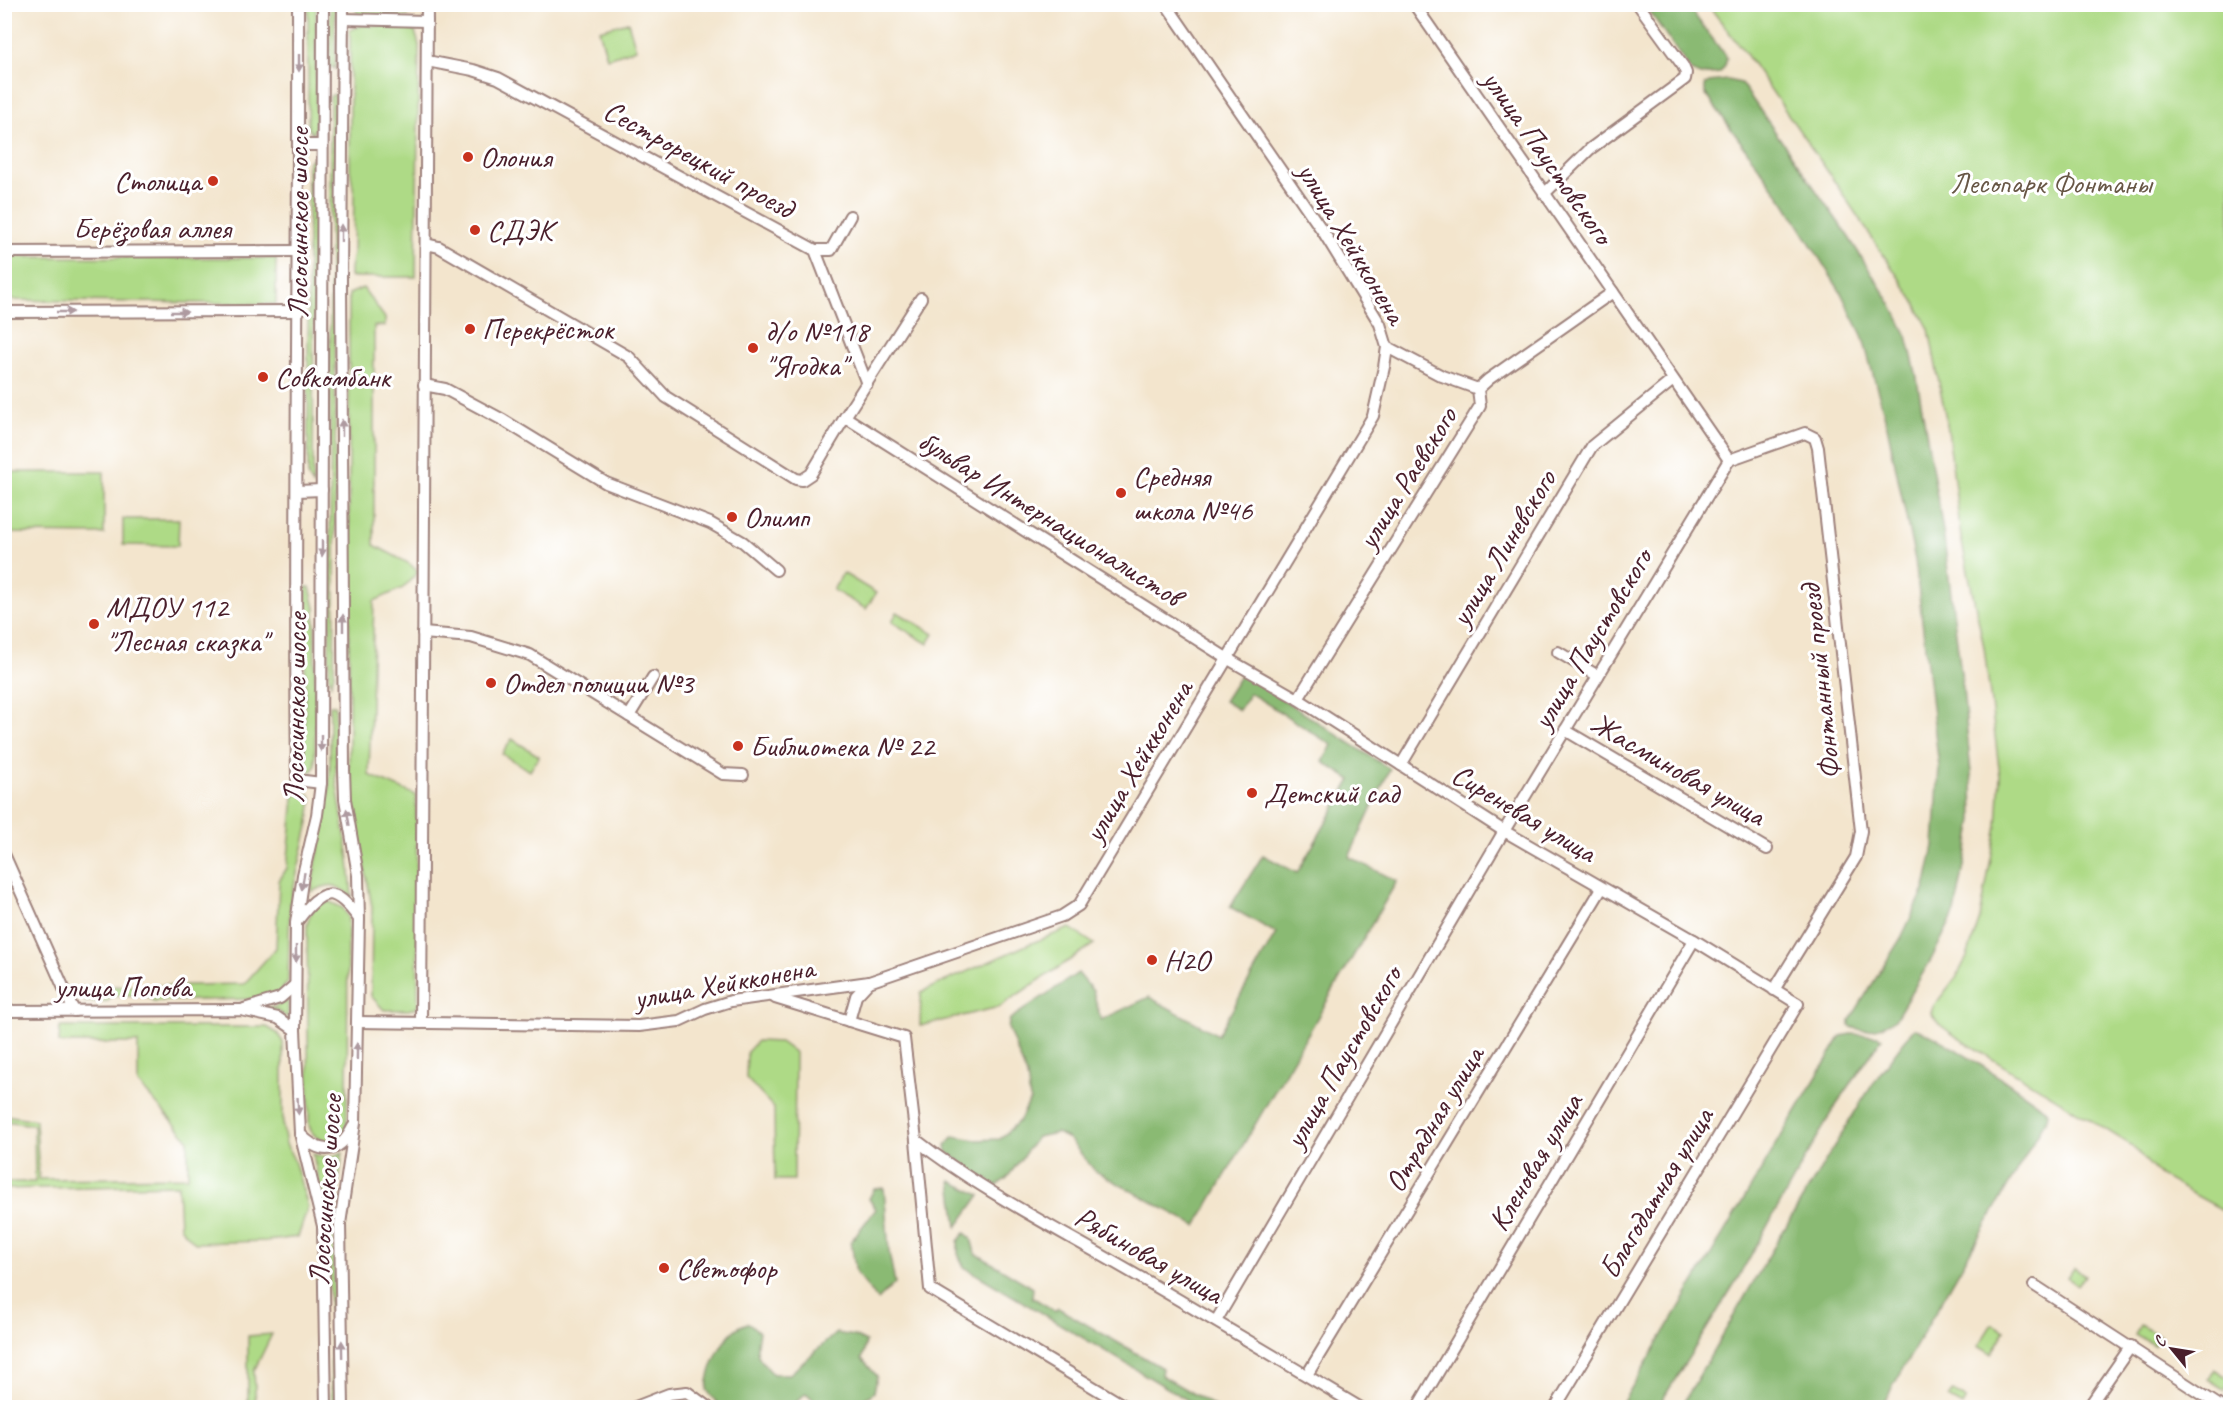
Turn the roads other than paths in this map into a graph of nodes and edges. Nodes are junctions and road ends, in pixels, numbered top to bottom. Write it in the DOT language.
graph roads {
  1 [pos="298,4"];
  2 [pos="323,4"];
  3 [pos="343,4"];
  4 [pos="428,4"];
  5 [pos="1166,4"];
  6 [pos="1414,4"];
  7 [pos="1638,4"];
  8 [pos="343,19"];
  9 [pos="427,21"];
  10 [pos="427,62"];
  11 [pos="342,80"];
  12 [pos="323,81"];
  13 [pos="299,145"];
  14 [pos="322,145"];
  15 [pos="1544,194"];
  16 [pos="850,216"];
  17 [pos="426,244"];
  18 [pos="815,250"];
  19 [pos="299,251"];
  20 [pos="4,252"];
  21 [pos="1613,292"];
  22 [pos="921,298"];
  23 [pos="299,311"];
  24 [pos="4,312"];
  25 [pos="1386,347"];
  26 [pos="1673,380"];
  27 [pos="867,384"];
  28 [pos="424,385"];
  29 [pos="1478,389"];
  30 [pos="845,417"];
  31 [pos="1729,460"];
  32 [pos="322,490"];
  33 [pos="297,491"];
  34 [pos="776,570"];
  35 [pos="423,633"];
  36 [pos="1558,652"];
  37 [pos="1228,658"];
  38 [pos="1598,676"];
  39 [pos="653,677"];
  40 [pos="343,691"];
  41 [pos="321,692"];
  42 [pos="1298,699"];
  43 [pos="629,716"];
  44 [pos="1565,730"];
  45 [pos="1401,765"];
  46 [pos="743,775"];
  47 [pos="321,783"];
  48 [pos="1504,831"];
  49 [pos="1767,849"];
  50 [pos="4,854"];
  51 [pos="1602,888"];
  52 [pos="359,920"];
  53 [pos="296,923"];
  54 [pos="1694,940"];
  55 [pos="869,982"];
  56 [pos="296,985"];
  57 [pos="1774,990"];
  58 [pos="772,997"];
  59 [pos="1798,1004"];
  60 [pos="241,1010"];
  61 [pos="4,1011"];
  62 [pos="74,1011"];
  63 [pos="849,1021"];
  64 [pos="357,1022"];
  65 [pos="421,1023"];
  66 [pos="295,1030"];
  67 [pos="355,1123"];
  68 [pos="300,1133"];
  69 [pos="916,1140"];
  70 [pos="2034,1285"];
  71 [pos="1216,1321"];
  72 [pos="2131,1346"];
  73 [pos="1307,1375"];
  74 [pos="326,1407"];
  75 [pos="343,1407"];
  76 [pos="633,1407"];
  77 [pos="709,1407"];
  78 [pos="1128,1407"];
  79 [pos="1361,1407"];
  80 [pos="1417,1407"];
  81 [pos="1555,1407"];
  82 [pos="2088,1407"];
  83 [pos="2223,1407"];
  1 -- 13 [label="street, one-way"];
  2 -- 12 [label="street, Лососинское шоссе"];
  3 -- 8 [label="street, Лососинское шоссе"];
  4 -- 9 [label="street"];
  5 -- 25 [label="street, улица Хейкконена"];
  6 -- 15 [label="street, улица Паустовского"];
  7 -- 15 [label="street"];
  8 -- 9 [label="street"];
  8 -- 11 [label="street, Лососинское шоссе"];
  9 -- 10 [label="street"];
  10 -- 17 [label="street"];
  10 -- 18 [label="street, Сестрорецкий проезд"];
  11 -- 12 [label="street"];
  40 -- 11 [label="street, Лососинское шоссе, one-way"];
  12 -- 14 [label="street, Лососинское шоссе"];
  13 -- 14 [label="street"];
  13 -- 19 [label="street"];
  14 -- 32 [label="street, Лососинское шоссе"];
  15 -- 21 [label="street, улица Паустовского"];
  16 -- 18 [label="street"];
  17 -- 28 [label="street"];
  17 -- 30 [label="street"];
  18 -- 27 [label="street, Сестрорецкий проезд"];
  19 -- 20 [label="street, Берёзовая аллея"];
  19 -- 23 [label="street"];
  21 -- 26 [label="street, улица Паустовского"];
  21 -- 29 [label="street, улица Раевского"];
  22 -- 27 [label="street"];
  24 -- 23 [label="street, one-way"];
  23 -- 33 [label="street"];
  25 -- 29 [label="street"];
  25 -- 37 [label="street, улица Хейкконена"];
  26 -- 31 [label="street, улица Паустовского"];
  26 -- 45 [label="street, улица Линевского"];
  27 -- 30 [label="street"];
  28 -- 34 [label="street"];
  28 -- 35 [label="street"];
  29 -- 42 [label="street, улица Раевского"];
  30 -- 37 [label="street, бульвар Интернационалистов"];
  31 -- 38 [label="street, улица Паустовского"];
  31 -- 57 [label="street, Фонтанный проезд"];
  32 -- 33 [label="street"];
  32 -- 41 [label="street, Лососинское шоссе, one-way"];
  33 -- 47 [label="street"];
  35 -- 43 [label="street"];
  35 -- 65 [label="street"];
  36 -- 38 [label="street"];
  37 -- 42 [label="street, Сиреневая улица"];
  37 -- 55 [label="street, улица Хейкконена"];
  38 -- 44 [label="street, улица Паустовского"];
  39 -- 43 [label="street"];
  40 -- 41 [label="street"];
  52 -- 40 [label="street, Лососинское шоссе, one-way"];
  41 -- 47 [label="street, Лососинское шоссе, one-way"];
  42 -- 45 [label="street, Сиреневая улица"];
  43 -- 46 [label="street"];
  44 -- 48 [label="street, улица Паустовского"];
  44 -- 49 [label="street, Жасминовая улица"];
  45 -- 48 [label="street, Сиреневая улица"];
  47 -- 53 [label="street, Лососинское шоссе, one-way"];
  48 -- 51 [label="street, Сиреневая улица"];
  48 -- 71 [label="street, улица Паустовского"];
  50 -- 62 [label="street"];
  51 -- 54 [label="street, Сиреневая улица"];
  51 -- 73 [label="street, Отрадная улица"];
  52 -- 53 [label="street"];
  52 -- 64 [label="street, Лососинское шоссе"];
  53 -- 56 [label="street, Лососинское шоссе, one-way"];
  54 -- 57 [label="street, Сиреневая улица"];
  54 -- 80 [label="street, Кленовая улица"];
  55 -- 58 [label="street, улица Хейкконена"];
  55 -- 63 [label="street"];
  56 -- 60 [label="street, улица Попова"];
  56 -- 66 [label="street, Лососинское шоссе"];
  57 -- 59 [label="street, Сиреневая улица"];
  58 -- 63 [label="street"];
  58 -- 65 [label="street, улица Хейкконена"];
  59 -- 81 [label="street, Благодатная улица"];
  60 -- 62 [label="street, улица Попова"];
  60 -- 66 [label="street, улица Попова"];
  61 -- 62 [label="street, улица Попова"];
  63 -- 69 [label="street"];
  64 -- 65 [label="street, улица Хейкконена"];
  67 -- 64 [label="street, Лососинское шоссе, one-way"];
  66 -- 68 [label="street, Лососинское шоссе, one-way"];
  67 -- 68 [label="street"];
  75 -- 67 [label="street, Лососинское шоссе, one-way"];
  68 -- 74 [label="street, Лососинское шоссе"];
  69 -- 71 [label="street, Рябиновая улица"];
  69 -- 78 [label="street"];
  70 -- 72 [label="street"];
  71 -- 73 [label="street, Рябиновая улица"];
  72 -- 82 [label="street"];
  72 -- 83 [label="street"];
  73 -- 79 [label="street, Рябиновая улица"];
  76 -- 77 [label="street"];
}
